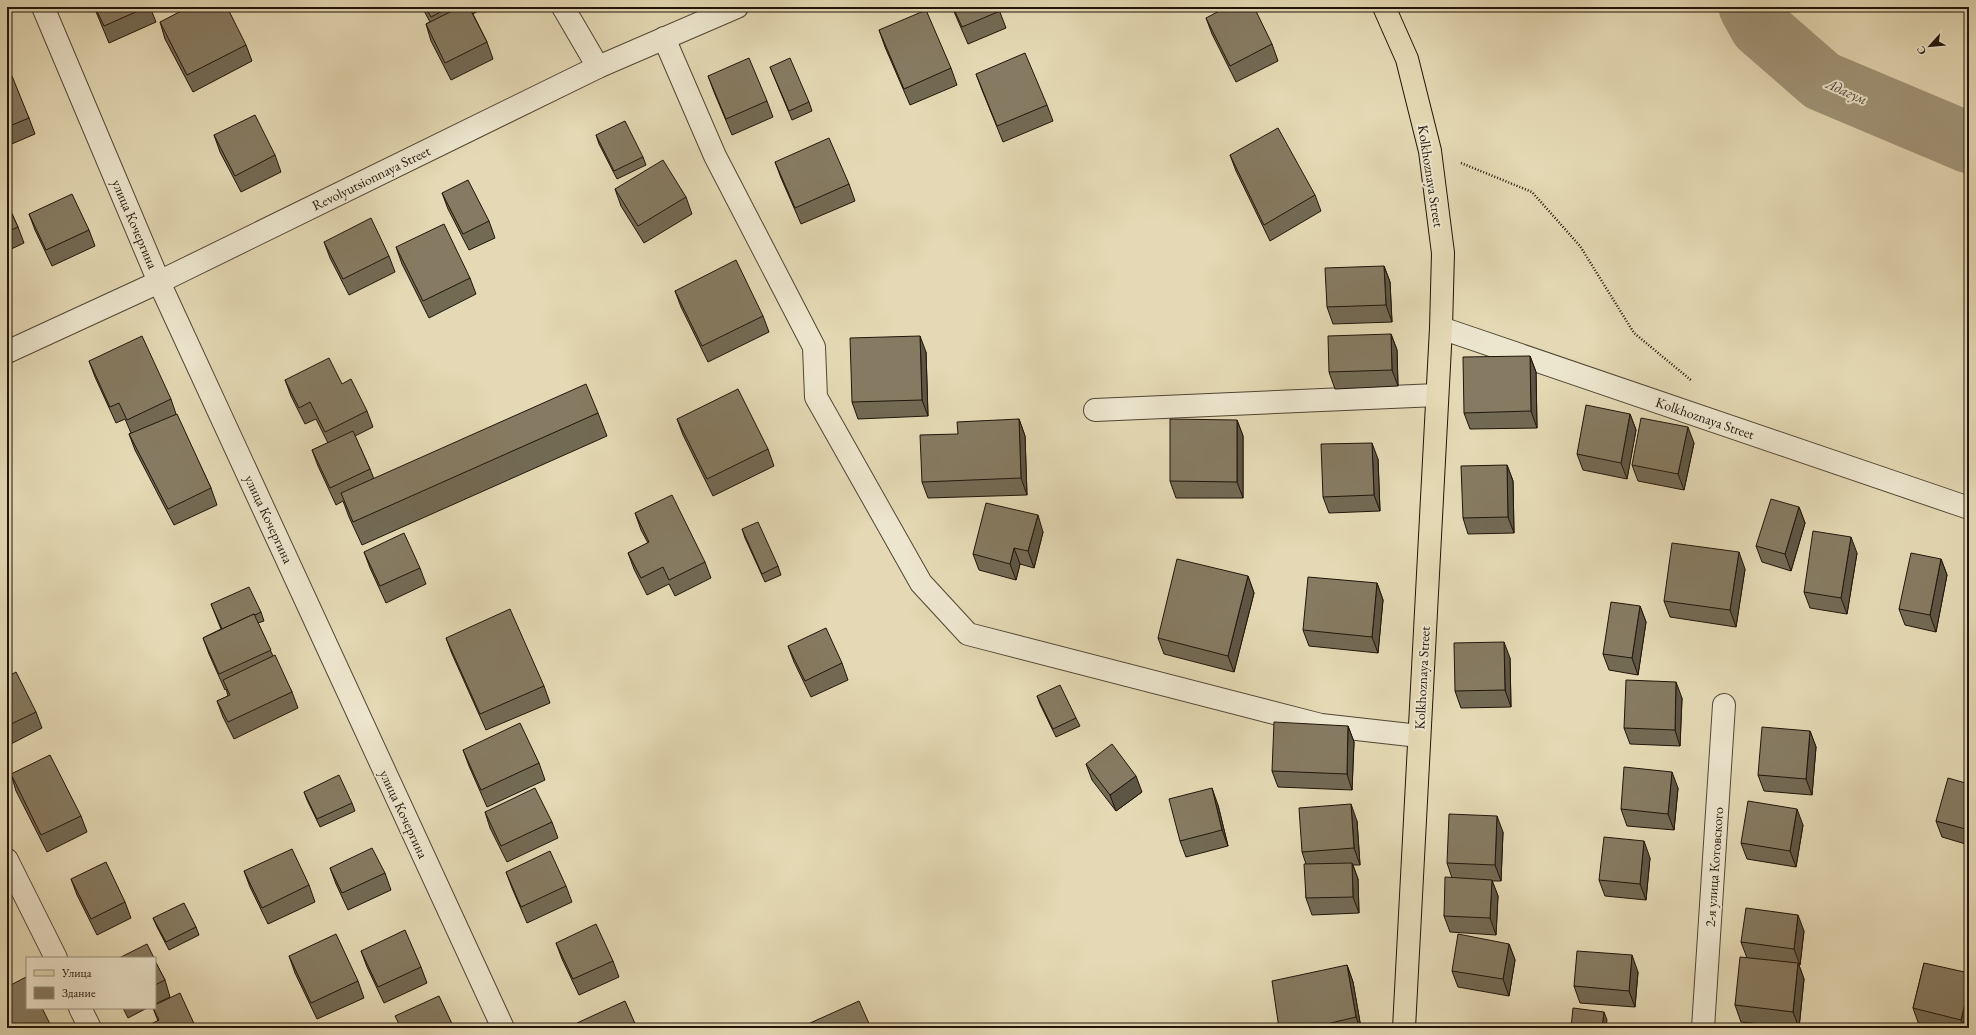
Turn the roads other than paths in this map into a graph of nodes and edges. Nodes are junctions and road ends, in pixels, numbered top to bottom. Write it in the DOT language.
graph roads {
  1 [pos="43,7"];
  2 [pos="563,7"];
  3 [pos="737,7"];
  4 [pos="1384,7"];
  5 [pos="664,38"];
  6 [pos="598,67"];
  7 [pos="159,282"];
  8 [pos="1441,328"];
  9 [pos="7,352"];
  10 [pos="1437,395"];
  11 [pos="1096,410"];
  12 [pos="1969,508"];
  13 [pos="1724,705"];
  14 [pos="1419,736"];
  15 [pos="7,860"];
  16 [pos="56,957"];
  17 [pos="80,1009"];
  18 [pos="90,1028"];
  19 [pos="503,1028"];
  20 [pos="1404,1028"];
  21 [pos="1704,1028"];
  1 -- 7 [label="street, улица Кочергина"];
  2 -- 6 [label="street"];
  3 -- 5 [label="street, Revolyutsionnaya Street"];
  4 -- 8 [label="main road, Kolkhoznaya Street"];
  5 -- 6 [label="street, Revolyutsionnaya Street"];
  5 -- 14 [label="street"];
  6 -- 7 [label="street, Revolyutsionnaya Street"];
  7 -- 9 [label="street, Revolyutsionnaya Street"];
  7 -- 19 [label="street, улица Кочергина"];
  8 -- 10 [label="main road, Kolkhoznaya Street"];
  8 -- 12 [label="street, Kolkhoznaya Street"];
  10 -- 11 [label="street"];
  10 -- 14 [label="main road, Kolkhoznaya Street"];
  13 -- 21 [label="street, 2-я улица Котовского"];
  14 -- 20 [label="main road, Kolkhoznaya Street"];
  15 -- 16 [label="street"];
  17 -- 18 [label="street"];
}
